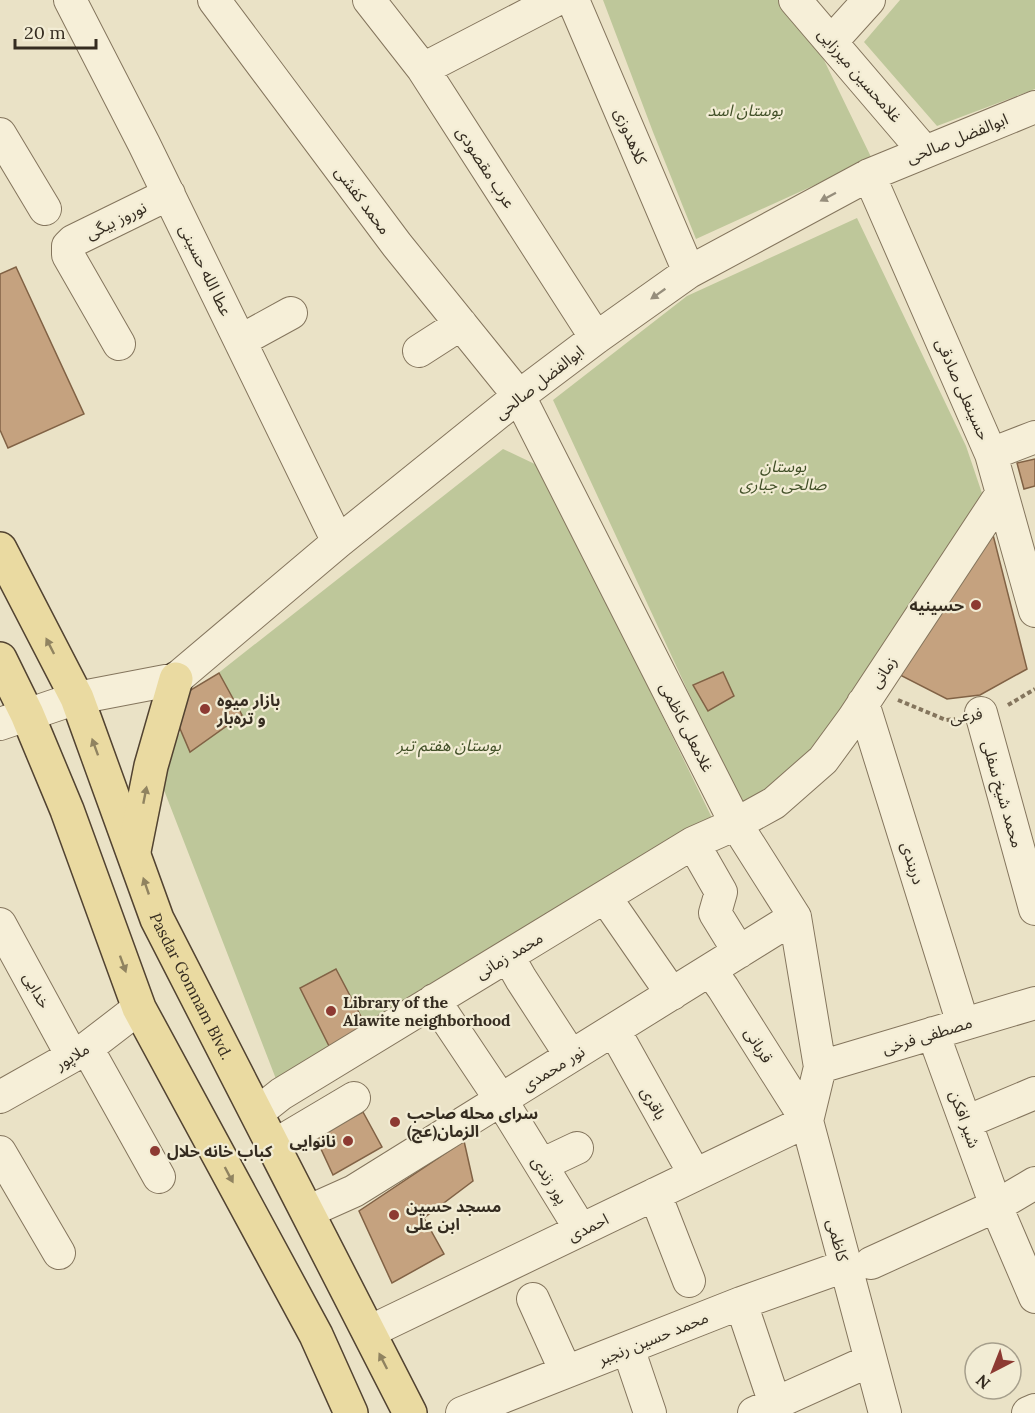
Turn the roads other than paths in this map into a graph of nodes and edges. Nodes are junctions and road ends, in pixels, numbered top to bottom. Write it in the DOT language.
graph roads {
  1 [pos="70,0"];
  2 [pos="214,0"];
  3 [pos="369,0"];
  4 [pos="556,0"];
  5 [pos="573,0"];
  6 [pos="795,0"];
  7 [pos="869,0"];
  8 [pos="832,41"];
  9 [pos="423,69"];
  10 [pos="1035,107"];
  11 [pos="0,134"];
  12 [pos="924,151"];
  13 [pos="869,175"];
  14 [pos="169,194"];
  15 [pos="45,209"];
  16 [pos="689,272"];
  17 [pos="291,314"];
  18 [pos="461,324"];
  19 [pos="596,338"];
  20 [pos="240,341"];
  21 [pos="119,344"];
  22 [pos="419,351"];
  23 [pos="519,396"];
  24 [pos="1035,437"];
  25 [pos="991,454"];
  26 [pos="1002,493"];
  27 [pos="338,542"];
  28 [pos="0,549"];
  29 [pos="1035,611"];
  30 [pos="0,659"];
  31 [pos="176,679"];
  32 [pos="77,698"];
  33 [pos="863,703"];
  34 [pos="981,713"];
  35 [pos="14,719"];
  36 [pos="114,795"];
  37 [pos="66,810"];
  38 [pos="736,824"];
  39 [pos="693,843"];
  40 [pos="134,853"];
  41 [pos="605,897"];
  42 [pos="1035,909"];
  43 [pos="795,917"];
  44 [pos="0,924"];
  45 [pos="739,952"];
  46 [pos="508,956"];
  47 [pos="710,970"];
  48 [pos="672,994"];
  49 [pos="435,1000"];
  50 [pos="1035,1003"];
  51 [pos="139,1008"];
  52 [pos="963,1024"];
  53 [pos="614,1030"];
  54 [pos="933,1033"];
  55 [pos="80,1052"];
  56 [pos="572,1056"];
  57 [pos="819,1067"];
  58 [pos="1035,1093"];
  59 [pos="0,1097"];
  60 [pos="354,1098"];
  61 [pos="501,1100"];
  62 [pos="256,1113"];
  63 [pos="807,1121"];
  64 [pos="966,1122"];
  65 [pos="273,1146"];
  66 [pos="577,1148"];
  67 [pos="0,1152"];
  68 [pos="541,1165"];
  69 [pos="696,1175"];
  70 [pos="159,1177"];
  71 [pos="1035,1183"];
  72 [pos="655,1194"];
  73 [pos="996,1206"];
  74 [pos="307,1212"];
  75 [pos="581,1230"];
  76 [pos="59,1252"];
  77 [pos="858,1264"];
  78 [pos="689,1281"];
  79 [pos="1035,1297"];
  80 [pos="533,1299"];
  81 [pos="741,1303"];
  82 [pos="369,1332"];
  83 [pos="628,1348"];
  84 [pos="869,1360"];
  85 [pos="566,1372"];
  86 [pos="761,1410"];
  87 [pos="1035,1410"];
  88 [pos="351,1413"];
  89 [pos="410,1413"];
  90 [pos="462,1413"];
  91 [pos="650,1413"];
  92 [pos="885,1413"];
  93 [pos="1028,1413"];
  1 -- 14 [label="street, عطا الله حسینی"];
  2 -- 18 [label="street, محمد کفشی"];
  3 -- 9 [label="street, عرب مقصودی"];
  4 -- 9 [label="street"];
  5 -- 16 [label="street, کلاهدوزی"];
  6 -- 8 [label="street, غلامحسین میرزایی"];
  7 -- 8 [label="street"];
  8 -- 12 [label="street, غلامحسین میرزایی"];
  9 -- 19 [label="street, عرب مقصودی"];
  10 -- 12 [label="street, ابوالفضل صالحی"];
  11 -- 15 [label="street"];
  12 -- 13 [label="street, ابوالفضل صالحی"];
  13 -- 16 [label="street, ابوالفضل صالحی, one-way"];
  13 -- 25 [label="street, حسینعلی صادقی"];
  14 -- 20 [label="street, عطا الله حسینی"];
  14 -- 21 [label="street, نوروز بیگی"];
  16 -- 19 [label="street, ابوالفضل صالحی, one-way"];
  17 -- 20 [label="street"];
  18 -- 22 [label="street"];
  18 -- 23 [label="street, محمد کفشی"];
  19 -- 23 [label="street, ابوالفضل صالحی"];
  20 -- 27 [label="street, عطا الله حسینی"];
  23 -- 27 [label="street, ابوالفضل صالحی"];
  23 -- 38 [label="street, غلامعلی کاظمی"];
  24 -- 25 [label="street"];
  25 -- 26 [label="street, حسینعلی صادقی"];
  26 -- 29 [label="street, حسینعلی صادقی"];
  26 -- 33 [label="street, زمانی"];
  27 -- 31 [label="street, ابوالفضل صالحی"];
  32 -- 28 [label="main road, Pasdar Gomnam Blvd., one-way"];
  30 -- 35 [label="main road"];
  31 -- 32 [label="street, ابوالفضل صالحی"];
  40 -- 31 [label="main road, one-way"];
  32 -- 35 [label="street, ابوالفضل صالحی"];
  36 -- 32 [label="main road, Pasdar Gomnam Blvd., one-way"];
  33 -- 38 [label="street, زمانی"];
  33 -- 52 [label="street, دربندی"];
  34 -- 42 [label="street, محمد شیخ سفلی"];
  35 -- 37 [label="main road"];
  36 -- 37 [label="main road"];
  36 -- 40 [label="main road, Pasdar Gomnam Blvd."];
  37 -- 51 [label="main road, one-way"];
  38 -- 39 [label="street, محمد زمانی"];
  38 -- 43 [label="street, غلامعلی کاظمی"];
  39 -- 41 [label="street, محمد زمانی"];
  39 -- 45 [label="street"];
  62 -- 40 [label="main road, Pasdar Gomnam Blvd., one-way"];
  41 -- 46 [label="street, محمد زمانی"];
  41 -- 48 [label="street"];
  43 -- 45 [label="street, نور محمدی"];
  43 -- 57 [label="street, غلامعلی کاظمی"];
  44 -- 55 [label="street, خدایی"];
  45 -- 47 [label="street, نور محمدی"];
  46 -- 49 [label="street, محمد زمانی"];
  46 -- 56 [label="street"];
  47 -- 48 [label="street, نور محمدی"];
  47 -- 63 [label="street, قربانی"];
  48 -- 53 [label="street, نور محمدی"];
  49 -- 61 [label="street, پور زندی"];
  49 -- 62 [label="street, محمد زمانی"];
  50 -- 52 [label="street, مصطفی فرخی"];
  51 -- 55 [label="street, ملاپور"];
  51 -- 88 [label="main road, one-way"];
  52 -- 54 [label="street, مصطفی فرخی"];
  53 -- 56 [label="street, نور محمدی"];
  53 -- 69 [label="street, باقری"];
  54 -- 57 [label="street, مصطفی فرخی"];
  54 -- 64 [label="street, شیر افکن"];
  55 -- 59 [label="street, ملاپور"];
  55 -- 70 [label="street, خدایی"];
  56 -- 61 [label="street, نور محمدی"];
  57 -- 63 [label="street, کاظمی"];
  58 -- 64 [label="street"];
  60 -- 65 [label="street"];
  61 -- 68 [label="street, پور زندی"];
  61 -- 74 [label="street, نور محمدی"];
  62 -- 65 [label="main road, Pasdar Gomnam Blvd."];
  63 -- 69 [label="street, احمدی"];
  63 -- 77 [label="street, کاظمی"];
  64 -- 73 [label="street, شیر افکن"];
  65 -- 74 [label="main road, Pasdar Gomnam Blvd."];
  66 -- 68 [label="street"];
  67 -- 76 [label="street"];
  68 -- 75 [label="street, پور زندی"];
  69 -- 72 [label="street, احمدی"];
  71 -- 73 [label="street, محمد حسین رنجبر"];
  72 -- 75 [label="street, احمدی"];
  72 -- 78 [label="street"];
  73 -- 77 [label="street, محمد حسین رنجبر"];
  73 -- 79 [label="street, شیر افکن"];
  74 -- 82 [label="main road, Pasdar Gomnam Blvd."];
  75 -- 82 [label="street, احمدی"];
  77 -- 81 [label="street, محمد حسین رنجبر"];
  77 -- 84 [label="street, کاظمی"];
  80 -- 85 [label="street"];
  81 -- 83 [label="street, محمد حسین رنجبر"];
  81 -- 86 [label="street"];
  89 -- 82 [label="main road, Pasdar Gomnam Blvd., one-way"];
  83 -- 85 [label="street, محمد حسین رنجبر"];
  83 -- 91 [label="street"];
  84 -- 86 [label="street"];
  84 -- 92 [label="street, کاظمی"];
  85 -- 90 [label="street, محمد حسین رنجبر"];
  87 -- 93 [label="street"];
}
